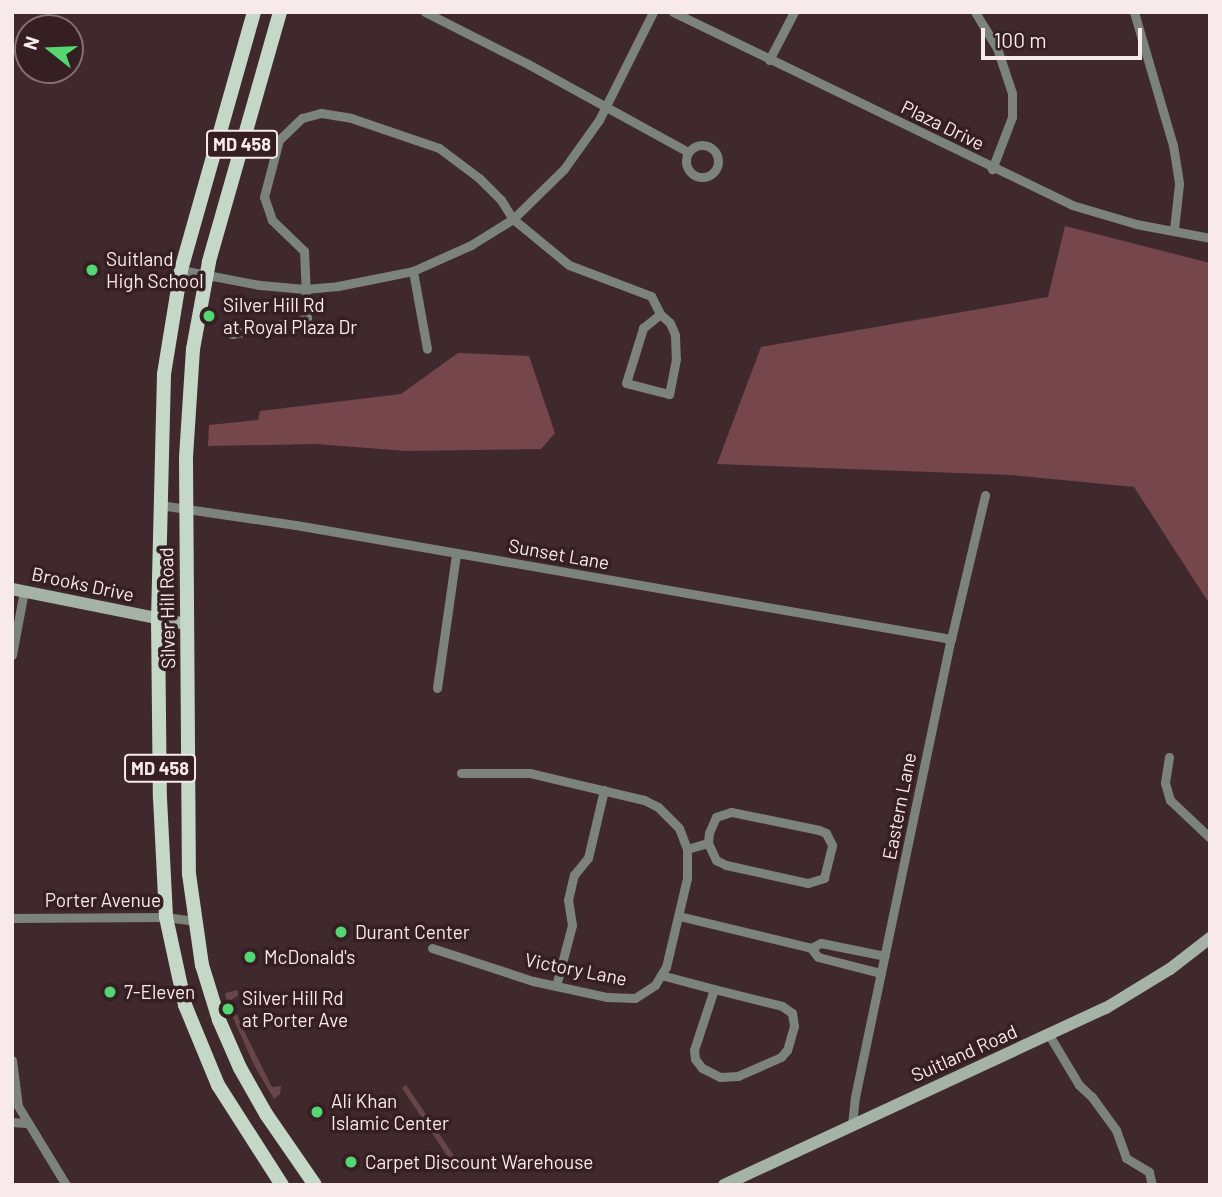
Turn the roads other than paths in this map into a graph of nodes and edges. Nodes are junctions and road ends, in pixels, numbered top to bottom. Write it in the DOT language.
graph roads {
  1 [pos="254,12"];
  2 [pos="280,12"];
  3 [pos="425,12"];
  4 [pos="653,12"];
  5 [pos="673,12"];
  6 [pos="794,12"];
  7 [pos="975,12"];
  8 [pos="1133,12"];
  9 [pos="769,60"];
  10 [pos="607,106"];
  11 [pos="688,152"];
  12 [pos="992,169"];
  13 [pos="513,219"];
  14 [pos="1174,229"];
  15 [pos="1210,238"];
  16 [pos="181,270"];
  17 [pos="413,271"];
  18 [pos="206,276"];
  19 [pos="304,289"];
  20 [pos="660,314"];
  21 [pos="232,334"];
  22 [pos="427,349"];
  23 [pos="985,495"];
  24 [pos="160,505"];
  25 [pos="185,509"];
  26 [pos="456,555"];
  27 [pos="18,590"];
  28 [pos="158,620"];
  29 [pos="186,624"];
  30 [pos="951,639"];
  31 [pos="12,655"];
  32 [pos="437,688"];
  33 [pos="1169,757"];
  34 [pos="461,773"];
  35 [pos="604,789"];
  36 [pos="1210,838"];
  37 [pos="708,844"];
  38 [pos="687,849"];
  39 [pos="679,916"];
  40 [pos="166,917"];
  41 [pos="12,918"];
  42 [pos="194,921"];
  43 [pos="1210,938"];
  44 [pos="432,948"];
  45 [pos="811,948"];
  46 [pos="885,956"];
  47 [pos="881,973"];
  48 [pos="661,975"];
  49 [pos="556,986"];
  50 [pos="714,989"];
  51 [pos="1049,1035"];
  52 [pos="12,1060"];
  53 [pos="12,1122"];
  54 [pos="26,1123"];
  55 [pos="852,1125"];
  56 [pos="66,1185"];
  57 [pos="282,1185"];
  58 [pos="315,1185"];
  59 [pos="724,1185"];
  60 [pos="1152,1185"];
  1 -- 16 [label="main road, Silver Hill Road / MD 458"];
  2 -- 18 [label="main road, Silver Hill Road / MD 458"];
  3 -- 10 [label="street"];
  4 -- 10 [label="street"];
  5 -- 9 [label="street, Plaza Drive"];
  6 -- 9 [label="street"];
  7 -- 12 [label="street"];
  8 -- 14 [label="street"];
  9 -- 12 [label="street, Plaza Drive"];
  10 -- 11 [label="street"];
  10 -- 13 [label="street"];
  12 -- 14 [label="street, Plaza Drive"];
  13 -- 17 [label="street"];
  13 -- 19 [label="street"];
  13 -- 20 [label="street"];
  14 -- 15 [label="street, Plaza Drive"];
  16 -- 18 [label="street"];
  16 -- 24 [label="main road, Silver Hill Road / MD 458"];
  17 -- 19 [label="street"];
  17 -- 22 [label="street"];
  18 -- 19 [label="street"];
  18 -- 25 [label="main road, Silver Hill Road / MD 458"];
  19 -- 21 [label="street"];
  20 -- 20 [label="street"];
  23 -- 30 [label="street, Eastern Lane"];
  24 -- 25 [label="street, Sunset Lane"];
  24 -- 28 [label="main road, Silver Hill Road / MD 458"];
  25 -- 26 [label="street, Sunset Lane"];
  25 -- 29 [label="main road, Silver Hill Road / MD 458"];
  26 -- 30 [label="street, Sunset Lane"];
  26 -- 32 [label="street"];
  27 -- 28 [label="main road, Brooks Drive"];
  27 -- 31 [label="street"];
  28 -- 29 [label="main road, Brooks Drive"];
  28 -- 40 [label="main road, Silver Hill Road / MD 458"];
  29 -- 42 [label="main road, Silver Hill Road / MD 458"];
  30 -- 46 [label="street, Eastern Lane"];
  33 -- 36 [label="street"];
  34 -- 35 [label="street"];
  35 -- 38 [label="street"];
  35 -- 49 [label="street"];
  37 -- 37 [label="street"];
  37 -- 38 [label="street"];
  38 -- 39 [label="street"];
  39 -- 45 [label="street"];
  39 -- 48 [label="street"];
  40 -- 41 [label="street, Porter Avenue"];
  40 -- 42 [label="street, Porter Avenue"];
  40 -- 57 [label="main road, Silver Hill Road / MD 458"];
  42 -- 58 [label="main road, Silver Hill Road / MD 458"];
  43 -- 51 [label="main road, Suitland Road"];
  44 -- 49 [label="street, Victory Lane"];
  45 -- 46 [label="street"];
  45 -- 47 [label="street"];
  46 -- 47 [label="street, Eastern Lane"];
  47 -- 55 [label="street, Eastern Lane"];
  48 -- 49 [label="street, Victory Lane"];
  48 -- 50 [label="street"];
  50 -- 50 [label="street"];
  51 -- 55 [label="main road, Suitland Road"];
  51 -- 60 [label="street"];
  52 -- 54 [label="street"];
  53 -- 54 [label="street"];
  54 -- 56 [label="street"];
  55 -- 59 [label="main road, Suitland Road"];
}
